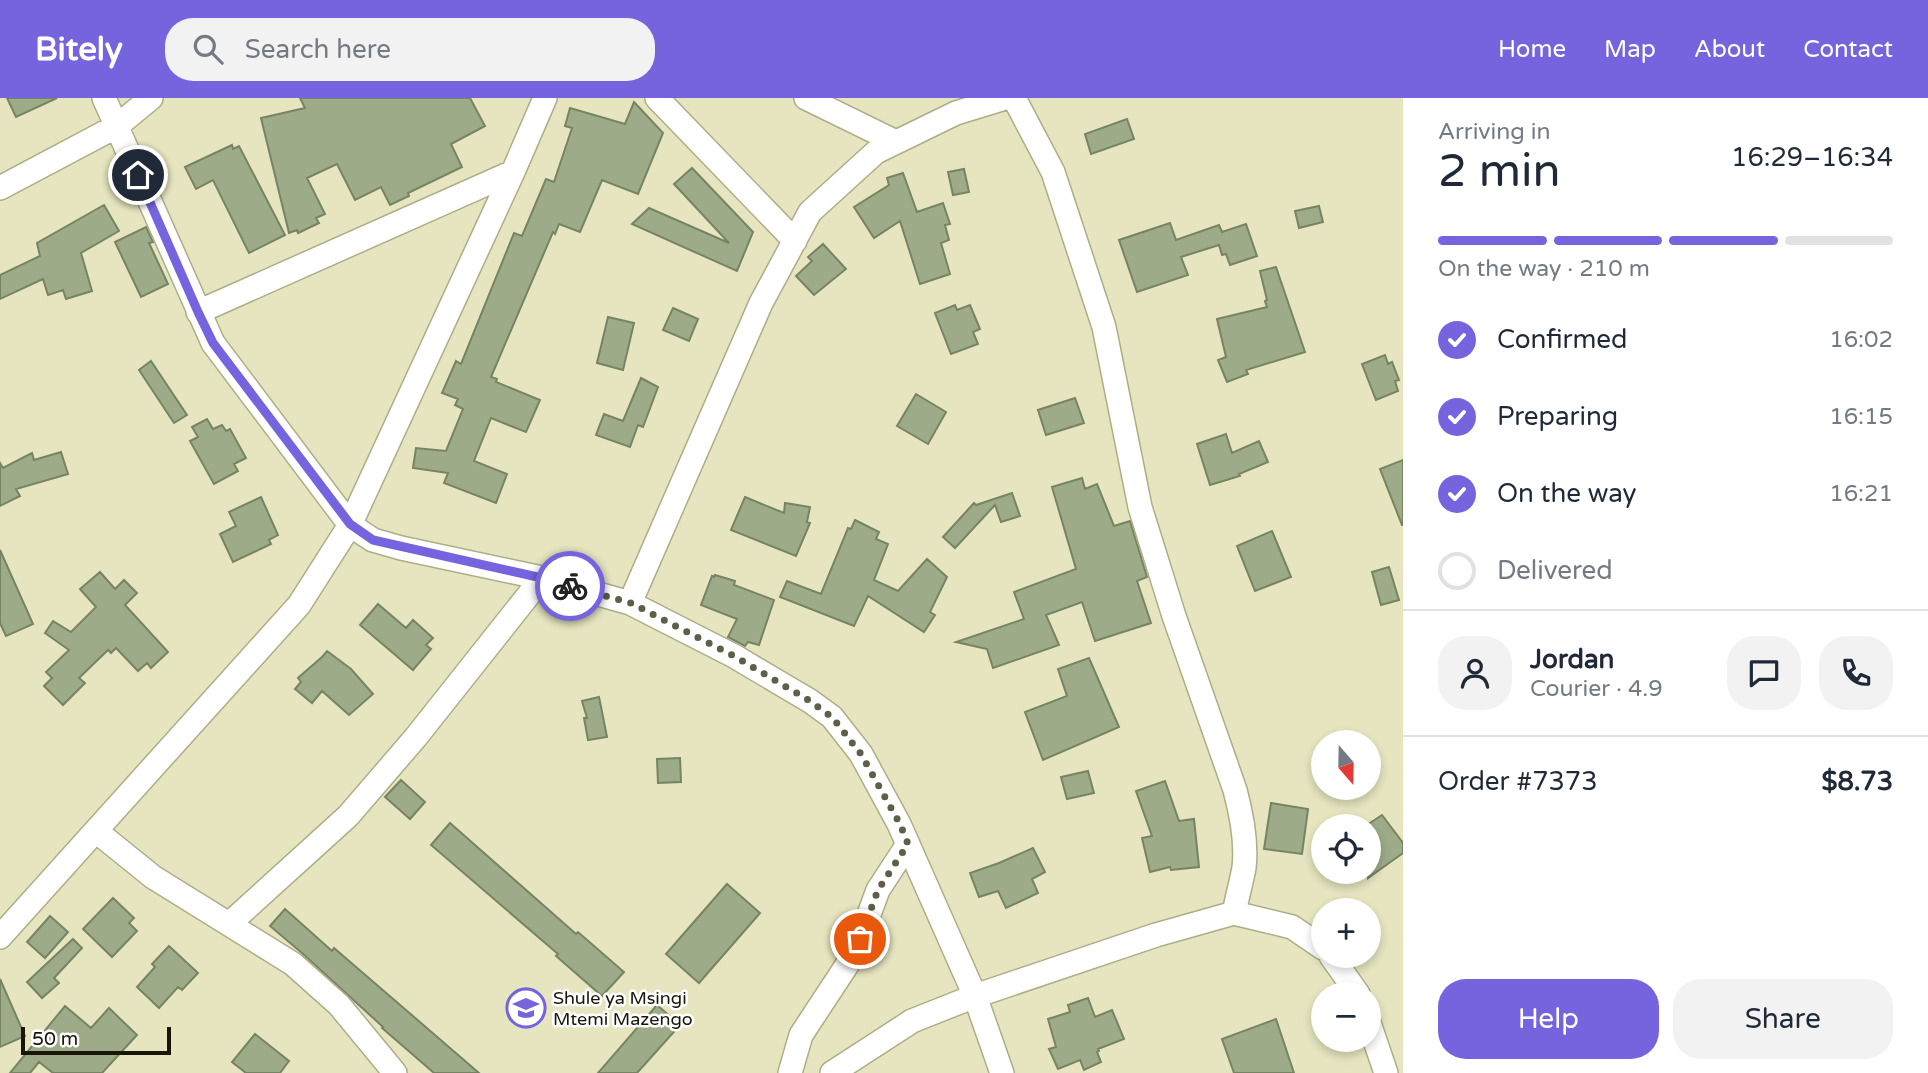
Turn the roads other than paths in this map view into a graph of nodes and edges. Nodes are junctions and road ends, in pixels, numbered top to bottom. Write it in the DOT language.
graph roads {
  1 [pos="104,98"];
  2 [pos="151,98"];
  3 [pos="545,98"];
  4 [pos="806,98"];
  5 [pos="1004,98"];
  6 [pos="1014,98"];
  7 [pos="660,99"];
  8 [pos="117,126"];
  9 [pos="896,142"];
  10 [pos="513,172"];
  11 [pos="0,188"];
  12 [pos="795,241"];
  13 [pos="198,312"];
  14 [pos="350,524"];
  15 [pos="542,578"];
  16 [pos="631,603"];
  17 [pos="96,831"];
  18 [pos="908,844"];
  19 [pos="1234,913"];
  20 [pos="229,924"];
  21 [pos="0,937"];
  22 [pos="1311,940"];
  23 [pos="975,996"];
  24 [pos="1379,1052"];
  25 [pos="395,1073"];
  26 [pos="790,1073"];
  27 [pos="832,1073"];
  28 [pos="1002,1073"];
  29 [pos="1386,1073"];
  1 -- 8 [label="street"];
  2 -- 8 [label="street"];
  3 -- 10 [label="street"];
  4 -- 9 [label="street"];
  5 -- 9 [label="street"];
  6 -- 19 [label="street"];
  7 -- 12 [label="street"];
  8 -- 11 [label="street"];
  8 -- 13 [label="street"];
  9 -- 12 [label="street"];
  10 -- 13 [label="street"];
  10 -- 14 [label="street"];
  12 -- 16 [label="street"];
  13 -- 14 [label="street"];
  14 -- 15 [label="street"];
  14 -- 17 [label="street"];
  15 -- 16 [label="street"];
  15 -- 20 [label="street"];
  16 -- 18 [label="street"];
  17 -- 20 [label="street"];
  17 -- 21 [label="street"];
  18 -- 23 [label="street"];
  18 -- 26 [label="street"];
  19 -- 22 [label="street"];
  19 -- 23 [label="street"];
  20 -- 25 [label="street"];
  23 -- 27 [label="street"];
  23 -- 28 [label="street"];
  24 -- 29 [label="street"];
}
